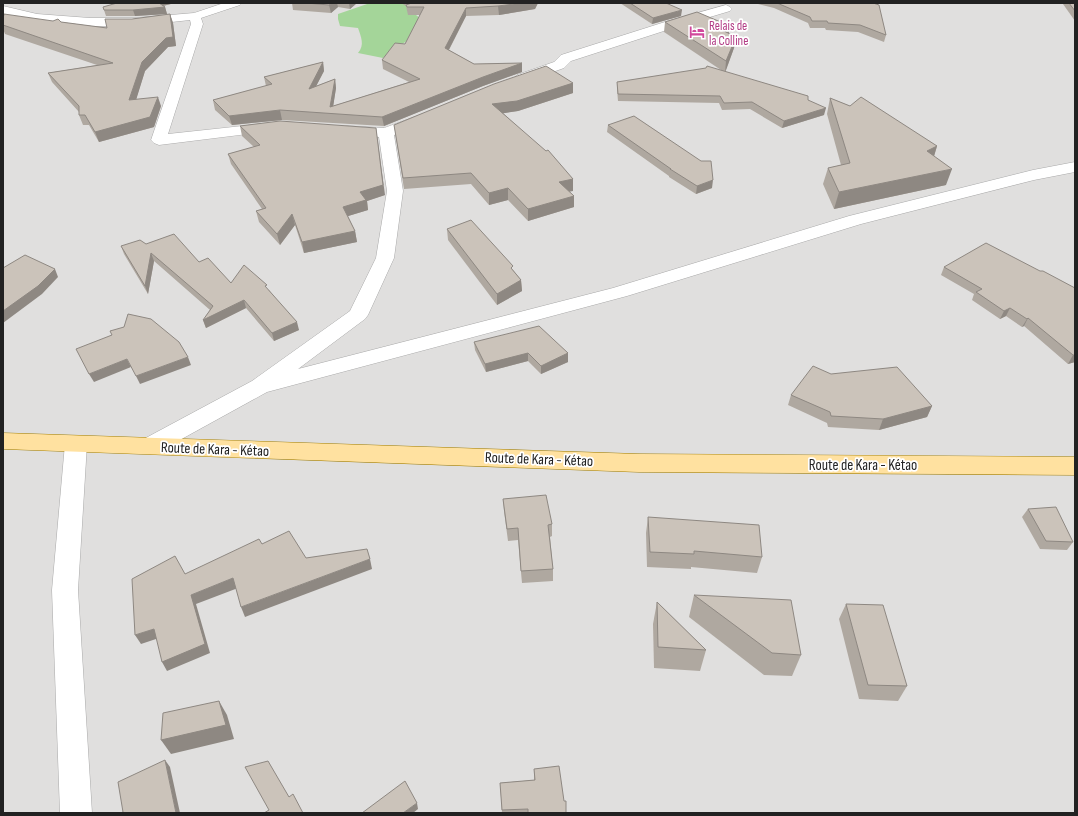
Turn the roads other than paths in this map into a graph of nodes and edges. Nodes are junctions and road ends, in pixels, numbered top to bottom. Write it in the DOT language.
graph roads {
  1 [pos="22,3"];
  2 [pos="236,3"];
  3 [pos="726,9"];
  4 [pos="4,11"];
  5 [pos="195,16"];
  6 [pos="510,82"];
  7 [pos="438,112"];
  8 [pos="282,125"];
  9 [pos="332,128"];
  10 [pos="386,133"];
  11 [pos="1075,167"];
  12 [pos="260,386"];
  13 [pos="3,441"];
  14 [pos="76,444"];
  15 [pos="150,446"];
  16 [pos="1075,466"];
  17 [pos="76,813"];
  1 -- 4 [label="street"];
  2 -- 5 [label="street"];
  3 -- 6 [label="street"];
  4 -- 5 [label="street"];
  5 -- 8 [label="street"];
  7 -- 10 [label="street"];
  9 -- 10 [label="street"];
  10 -- 12 [label="street"];
  11 -- 12 [label="street"];
  12 -- 15 [label="street"];
  13 -- 14 [label="main road, Route de Kara - Kétao"];
  14 -- 15 [label="main road, Route de Kara - Kétao"];
  14 -- 17 [label="street"];
  15 -- 16 [label="main road, Route de Kara - Kétao"];
}
